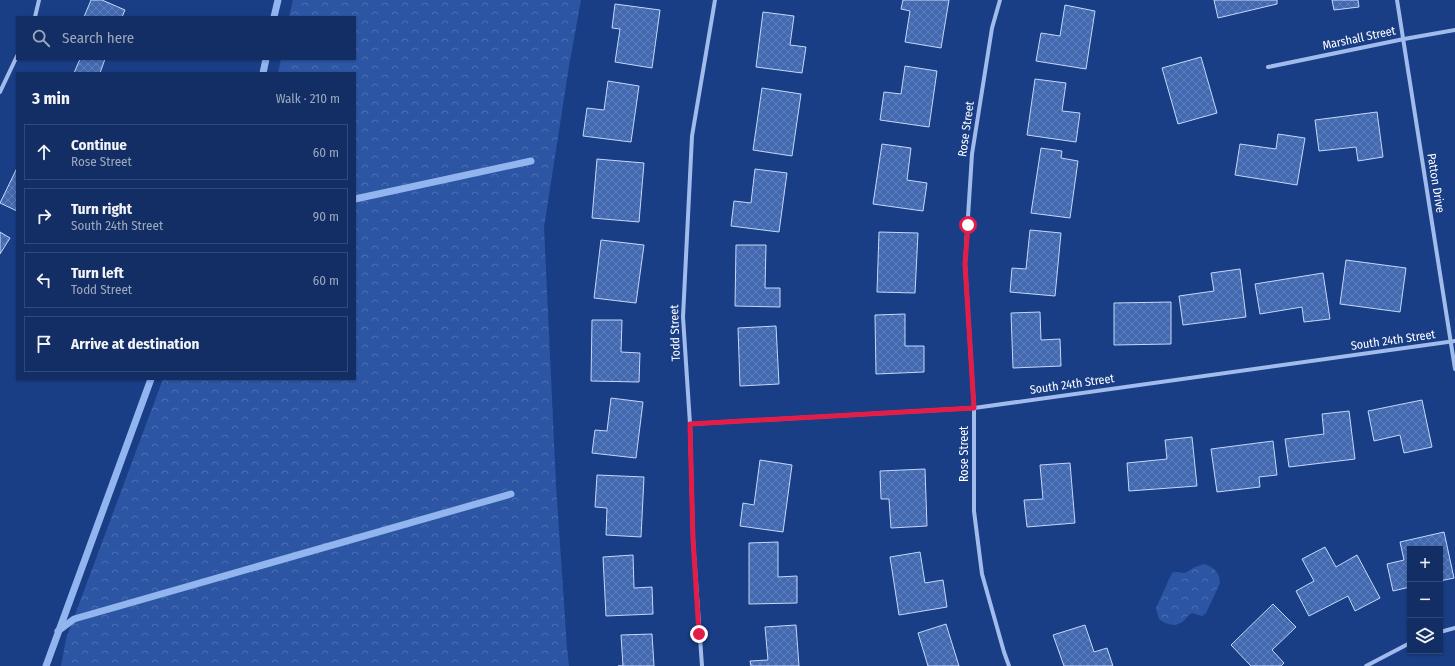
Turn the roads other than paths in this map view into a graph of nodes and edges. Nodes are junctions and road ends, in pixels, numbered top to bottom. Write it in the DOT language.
graph roads {
  1 [pos="39,0"];
  2 [pos="715,0"];
  3 [pos="1000,0"];
  4 [pos="1397,0"];
  5 [pos="35,16"];
  6 [pos="1455,30"];
  7 [pos="1404,39"];
  8 [pos="16,58"];
  9 [pos="1268,67"];
  10 [pos="0,92"];
  11 [pos="1453,342"];
  12 [pos="1455,369"];
  13 [pos="974,408"];
  14 [pos="690,424"];
  15 [pos="1455,628"];
  16 [pos="1443,631"];
  17 [pos="1407,646"];
  18 [pos="702,666"];
  19 [pos="1010,666"];
  20 [pos="1366,666"];
  1 -- 5 [label="street"];
  2 -- 14 [label="street, Todd Street"];
  3 -- 13 [label="street, Rose Street"];
  4 -- 7 [label="street, Patton Drive"];
  6 -- 7 [label="street, Marshall Street"];
  7 -- 9 [label="street, Marshall Street"];
  7 -- 11 [label="street, Patton Drive"];
  8 -- 10 [label="street"];
  11 -- 12 [label="street, Patton Drive"];
  11 -- 13 [label="street, South 24th Street"];
  13 -- 14 [label="street, South 24th Street"];
  13 -- 19 [label="street, Rose Street"];
  14 -- 18 [label="street, Todd Street"];
  15 -- 16 [label="street"];
  17 -- 20 [label="street"];
}
